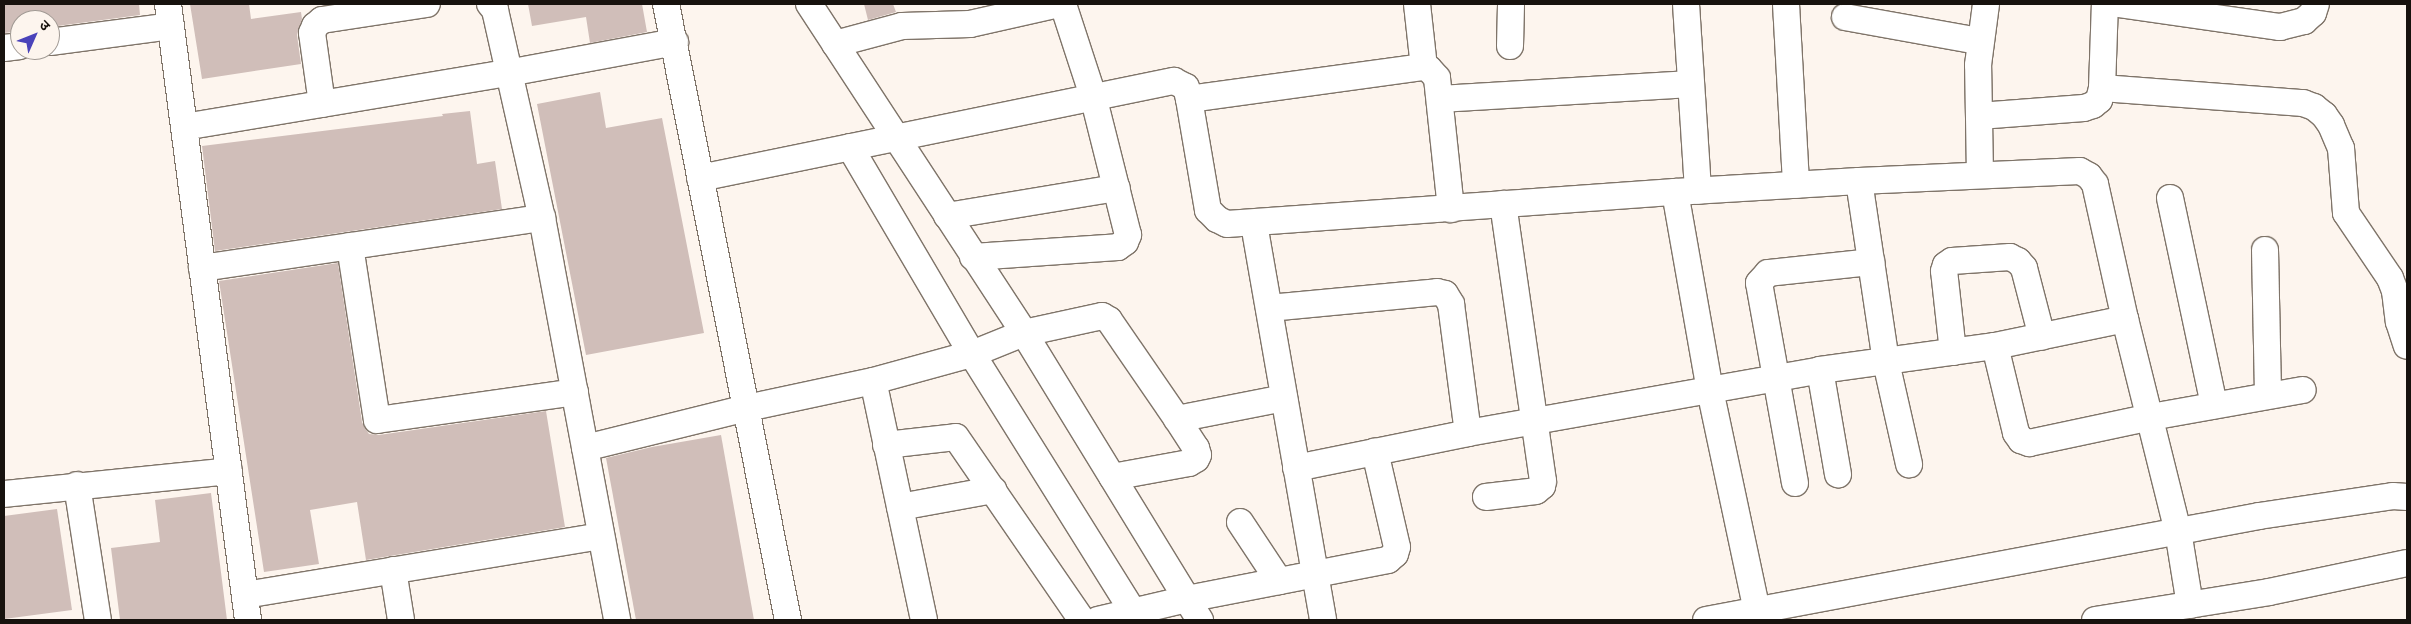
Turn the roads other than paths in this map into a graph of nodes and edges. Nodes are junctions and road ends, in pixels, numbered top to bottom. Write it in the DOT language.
graph roads {
  1 [pos="427,4"];
  2 [pos="490,4"];
  3 [pos="666,4"];
  4 [pos="809,4"];
  5 [pos="1061,4"];
  6 [pos="1417,4"];
  7 [pos="1511,4"];
  8 [pos="1686,4"];
  9 [pos="1786,4"];
  10 [pos="1986,4"];
  11 [pos="2105,4"];
  12 [pos="2118,4"];
  13 [pos="2316,4"];
  14 [pos="2179,7"];
  15 [pos="170,15"];
  16 [pos="1845,17"];
  17 [pos="60,40"];
  18 [pos="1980,41"];
  19 [pos="675,42"];
  20 [pos="834,44"];
  21 [pos="1510,46"];
  22 [pos="1424,67"];
  23 [pos="508,73"];
  24 [pos="1691,84"];
  25 [pos="2102,88"];
  26 [pos="1093,96"];
  27 [pos="1190,99"];
  28 [pos="1440,99"];
  29 [pos="322,104"];
  30 [pos="1979,116"];
  31 [pos="184,127"];
  32 [pos="896,136"];
  33 [pos="850,147"];
  34 [pos="1980,175"];
  35 [pos="700,178"];
  36 [pos="1859,181"];
  37 [pos="1796,185"];
  38 [pos="1117,188"];
  39 [pos="1686,191"];
  40 [pos="2170,198"];
  41 [pos="1503,204"];
  42 [pos="1451,209"];
  43 [pos="947,216"];
  44 [pos="542,218"];
  45 [pos="1254,224"];
  46 [pos="350,246"];
  47 [pos="2266,250"];
  48 [pos="973,257"];
  49 [pos="1871,262"];
  50 [pos="202,268"];
  51 [pos="1269,308"];
  52 [pos="2125,319"];
  53 [pos="1024,334"];
  54 [pos="2042,337"];
  55 [pos="1995,346"];
  56 [pos="2407,346"];
  57 [pos="1953,352"];
  58 [pos="972,354"];
  59 [pos="1886,362"];
  60 [pos="1820,370"];
  61 [pos="1775,378"];
  62 [pos="873,381"];
  63 [pos="1710,390"];
  64 [pos="2303,390"];
  65 [pos="575,392"];
  66 [pos="2268,395"];
  67 [pos="1284,398"];
  68 [pos="2214,405"];
  69 [pos="747,408"];
  70 [pos="2151,417"];
  71 [pos="1178,419"];
  72 [pos="1534,423"];
  73 [pos="1468,433"];
  74 [pos="886,445"];
  75 [pos="585,448"];
  76 [pos="1375,452"];
  77 [pos="1909,464"];
  78 [pos="1296,468"];
  79 [pos="229,470"];
  80 [pos="1838,474"];
  81 [pos="1112,477"];
  82 [pos="1796,483"];
  83 [pos="77,485"];
  84 [pos="993,490"];
  85 [pos="4,494"];
  86 [pos="1486,497"];
  87 [pos="2407,497"];
  88 [pos="900,507"];
  89 [pos="1240,522"];
  90 [pos="2178,531"];
  91 [pos="601,536"];
  92 [pos="2407,563"];
  93 [pos="393,570"];
  94 [pos="1315,573"];
  95 [pos="1278,581"];
  96 [pos="2190,605"];
  97 [pos="247,608"];
  98 [pos="1193,610"];
  99 [pos="1757,611"];
  100 [pos="1134,613"];
  101 [pos="98,620"];
  102 [pos="401,620"];
  103 [pos="617,620"];
  104 [pos="788,620"];
  105 [pos="924,620"];
  106 [pos="1082,620"];
  107 [pos="1098,620"];
  108 [pos="1323,620"];
  109 [pos="1706,620"];
  110 [pos="2095,620"];
  1 -- 29 [label="street"];
  2 -- 23 [label="street"];
  3 -- 19 [label="street"];
  4 -- 20 [label="street"];
  5 -- 20 [label="street"];
  5 -- 26 [label="street"];
  6 -- 22 [label="street"];
  7 -- 21 [label="street"];
  8 -- 24 [label="street"];
  9 -- 37 [label="street"];
  10 -- 18 [label="street"];
  11 -- 25 [label="street"];
  12 -- 14 [label="street"];
  13 -- 14 [label="street"];
  15 -- 17 [label="street"];
  15 -- 31 [label="street"];
  16 -- 18 [label="street"];
  18 -- 30 [label="street"];
  19 -- 23 [label="street"];
  19 -- 35 [label="street"];
  20 -- 32 [label="street"];
  22 -- 27 [label="street"];
  22 -- 28 [label="street"];
  23 -- 29 [label="street"];
  23 -- 44 [label="street"];
  24 -- 28 [label="street"];
  24 -- 39 [label="street"];
  25 -- 30 [label="street"];
  25 -- 56 [label="street"];
  26 -- 27 [label="street"];
  26 -- 32 [label="street"];
  26 -- 38 [label="street"];
  27 -- 45 [label="street"];
  28 -- 42 [label="street"];
  29 -- 31 [label="street"];
  30 -- 34 [label="street"];
  31 -- 50 [label="street"];
  32 -- 33 [label="street"];
  32 -- 43 [label="street"];
  33 -- 35 [label="street"];
  33 -- 58 [label="street"];
  34 -- 36 [label="street"];
  34 -- 52 [label="street"];
  35 -- 69 [label="street"];
  36 -- 37 [label="street"];
  36 -- 49 [label="street"];
  37 -- 39 [label="street"];
  38 -- 43 [label="street"];
  38 -- 48 [label="street"];
  39 -- 41 [label="street"];
  39 -- 63 [label="street"];
  40 -- 68 [label="street"];
  41 -- 42 [label="street"];
  41 -- 72 [label="street"];
  42 -- 45 [label="street"];
  43 -- 48 [label="street"];
  44 -- 46 [label="street"];
  44 -- 65 [label="street"];
  45 -- 51 [label="street"];
  46 -- 50 [label="street"];
  46 -- 65 [label="street"];
  47 -- 66 [label="street"];
  48 -- 53 [label="street"];
  49 -- 59 [label="street"];
  49 -- 61 [label="street"];
  50 -- 79 [label="street"];
  51 -- 67 [label="street"];
  51 -- 73 [label="street"];
  52 -- 54 [label="street"];
  52 -- 70 [label="street"];
  53 -- 58 [label="street"];
  53 -- 71 [label="street"];
  53 -- 81 [label="street"];
  54 -- 55 [label="street"];
  54 -- 57 [label="street"];
  55 -- 57 [label="street"];
  55 -- 70 [label="street"];
  57 -- 59 [label="street"];
  58 -- 62 [label="street"];
  58 -- 100 [label="street"];
  59 -- 60 [label="street"];
  59 -- 77 [label="street"];
  60 -- 61 [label="street"];
  60 -- 80 [label="street"];
  61 -- 63 [label="street"];
  61 -- 82 [label="street"];
  62 -- 69 [label="street"];
  62 -- 74 [label="street"];
  63 -- 72 [label="street"];
  63 -- 99 [label="street"];
  64 -- 66 [label="street"];
  65 -- 75 [label="street"];
  66 -- 68 [label="street"];
  67 -- 71 [label="street"];
  67 -- 78 [label="street"];
  68 -- 70 [label="street"];
  69 -- 75 [label="street"];
  69 -- 104 [label="street"];
  70 -- 90 [label="street"];
  71 -- 81 [label="street"];
  72 -- 73 [label="street"];
  72 -- 86 [label="street"];
  73 -- 76 [label="street"];
  74 -- 84 [label="street"];
  74 -- 88 [label="street"];
  75 -- 91 [label="street"];
  76 -- 78 [label="street"];
  76 -- 94 [label="street"];
  78 -- 94 [label="street"];
  79 -- 83 [label="street"];
  79 -- 97 [label="street"];
  81 -- 98 [label="street"];
  83 -- 85 [label="street"];
  83 -- 101 [label="street"];
  84 -- 88 [label="street"];
  84 -- 106 [label="street"];
  87 -- 90 [label="street"];
  88 -- 105 [label="street"];
  89 -- 95 [label="street"];
  90 -- 96 [label="street"];
  90 -- 99 [label="street"];
  91 -- 93 [label="street"];
  91 -- 103 [label="street"];
  92 -- 96 [label="street"];
  93 -- 97 [label="street"];
  93 -- 102 [label="street"];
  94 -- 95 [label="street"];
  94 -- 108 [label="street"];
  95 -- 98 [label="street"];
  96 -- 110 [label="street"];
  98 -- 100 [label="street"];
  99 -- 109 [label="street"];
  100 -- 107 [label="street"];
}
